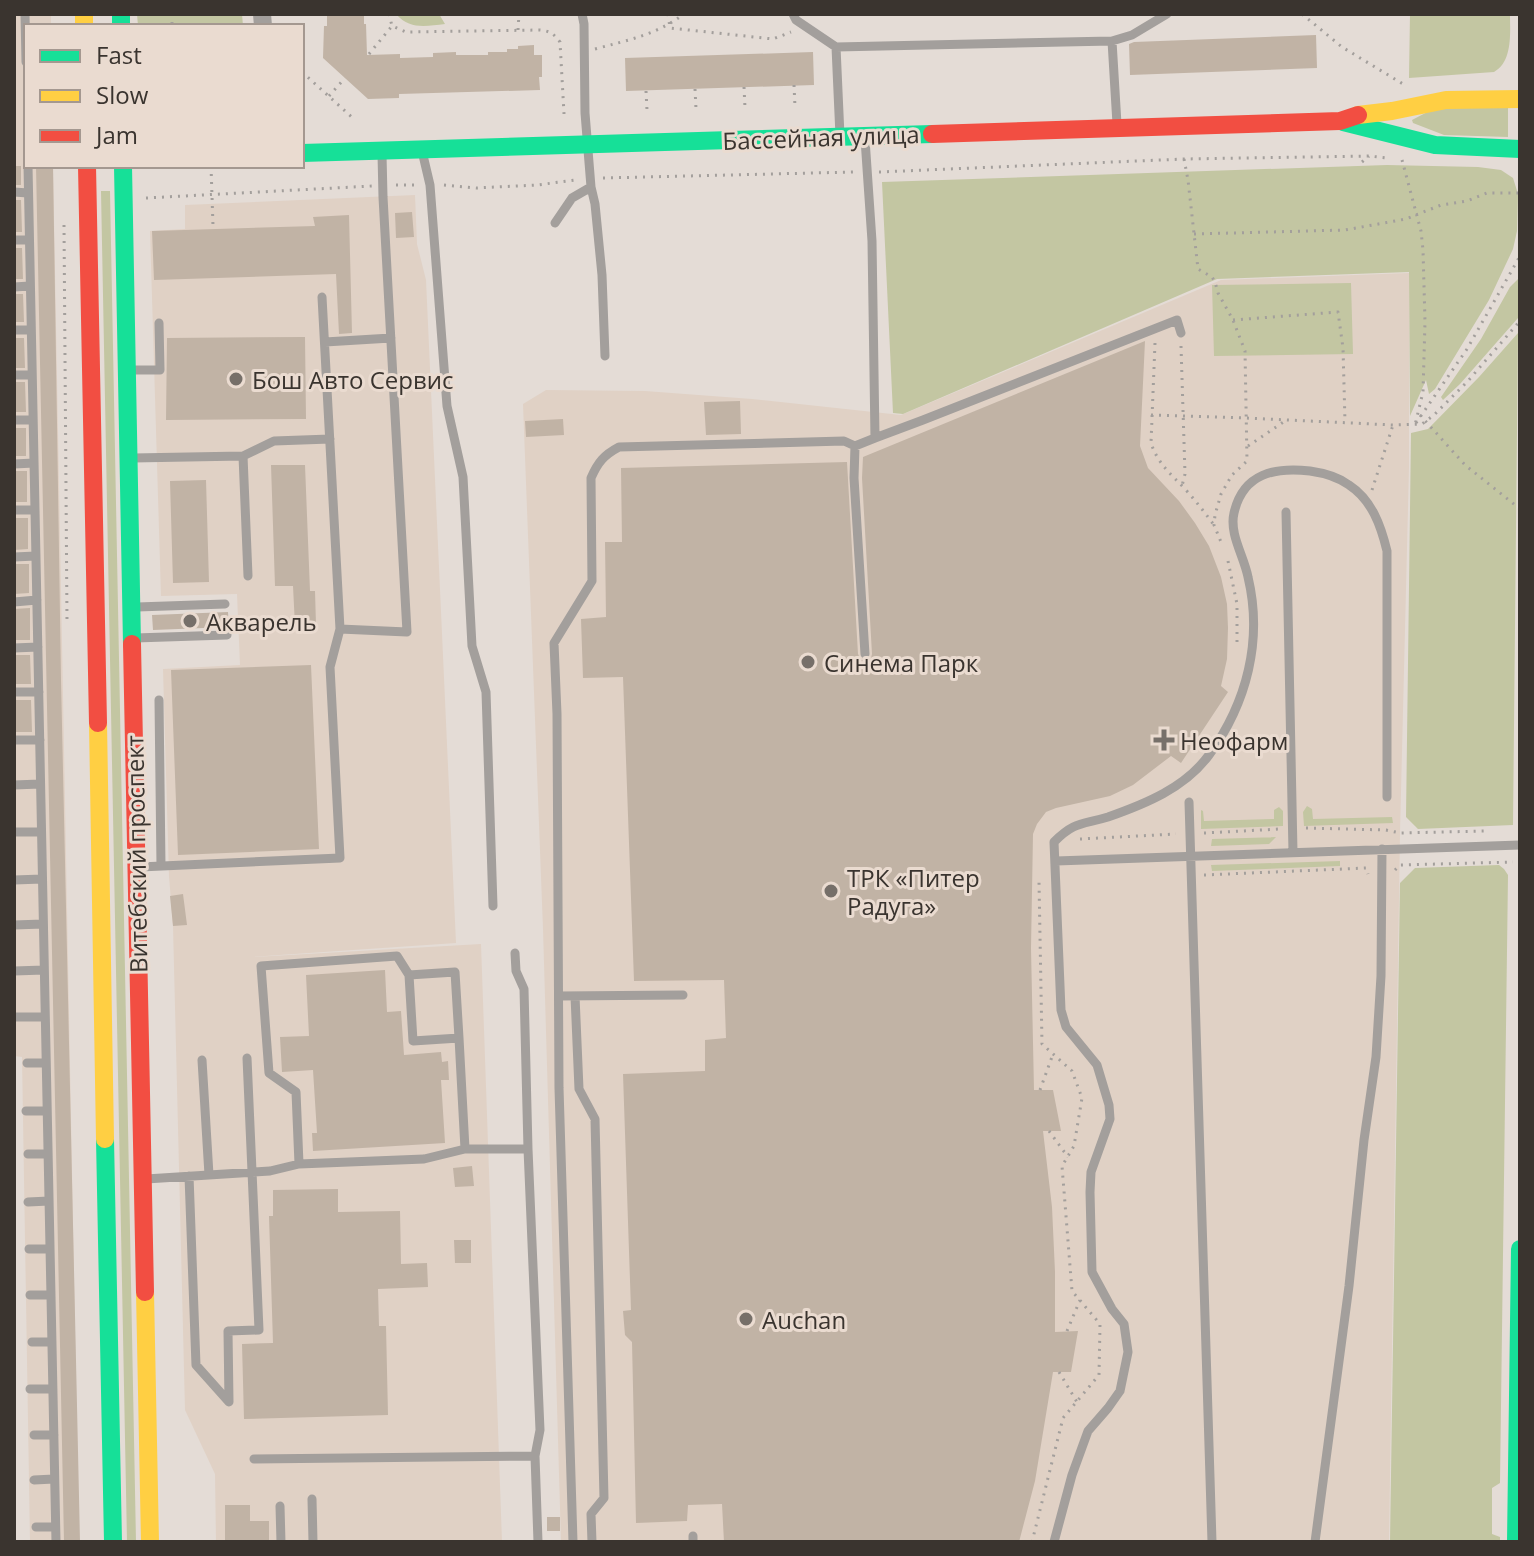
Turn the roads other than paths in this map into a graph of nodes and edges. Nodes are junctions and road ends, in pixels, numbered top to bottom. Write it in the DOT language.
graph roads {
  1 [pos="582,14"];
  2 [pos="793,14"];
  3 [pos="1167,14"];
  4 [pos="1112,41"];
  5 [pos="836,47"];
  6 [pos="1520,99"];
  7 [pos="1340,121"];
  8 [pos="1118,128"];
  9 [pos="865,136"];
  10 [pos="840,137"];
  11 [pos="588,145"];
  12 [pos="1520,149"];
  13 [pos="422,150"];
  14 [pos="382,151"];
  15 [pos="304,153"];
  16 [pos="28,168"];
  17 [pos="87,168"];
  18 [pos="123,168"];
  19 [pos="591,183"];
  20 [pos="14,192"];
  21 [pos="28,193"];
  22 [pos="555,223"];
  23 [pos="14,240"];
  24 [pos="29,240"];
  25 [pos="30,286"];
  26 [pos="14,287"];
  27 [pos="322,297"];
  28 [pos="159,323"];
  29 [pos="14,330"];
  30 [pos="31,330"];
  31 [pos="1181,333"];
  32 [pos="391,338"];
  33 [pos="325,342"];
  34 [pos="605,356"];
  35 [pos="126,370"];
  36 [pos="14,375"];
  37 [pos="32,375"];
  38 [pos="14,420"];
  39 [pos="33,420"];
  40 [pos="875,438"];
  41 [pos="330,439"];
  42 [pos="855,446"];
  43 [pos="243,456"];
  44 [pos="129,458"];
  45 [pos="34,463"];
  46 [pos="14,464"];
  47 [pos="14,510"];
  48 [pos="35,510"];
  49 [pos="1286,512"];
  50 [pos="36,556"];
  51 [pos="14,557"];
  52 [pos="248,576"];
  53 [pos="37,600"];
  54 [pos="14,602"];
  55 [pos="225,604"];
  56 [pos="131,607"];
  57 [pos="340,629"];
  58 [pos="227,635"];
  59 [pos="132,638"];
  60 [pos="38,647"];
  61 [pos="14,648"];
  62 [pos="865,654"];
  63 [pos="14,692"];
  64 [pos="39,692"];
  65 [pos="159,700"];
  66 [pos="14,740"];
  67 [pos="40,740"];
  68 [pos="40,784"];
  69 [pos="14,785"];
  70 [pos="1387,797"];
  71 [pos="1189,802"];
  72 [pos="14,832"];
  73 [pos="41,832"];
  74 [pos="1520,845"];
  75 [pos="1382,849"];
  76 [pos="1293,852"];
  77 [pos="1191,856"];
  78 [pos="1056,861"];
  79 [pos="161,866"];
  80 [pos="137,867"];
  81 [pos="42,879"];
  82 [pos="14,880"];
  83 [pos="493,906"];
  84 [pos="43,924"];
  85 [pos="14,925"];
  86 [pos="515,953"];
  87 [pos="44,970"];
  88 [pos="14,971"];
  89 [pos="409,975"];
  90 [pos="683,995"];
  91 [pos="559,996"];
  92 [pos="575,996"];
  93 [pos="14,1017"];
  94 [pos="45,1017"];
  95 [pos="459,1038"];
  96 [pos="247,1058"];
  97 [pos="202,1060"];
  98 [pos="27,1063"];
  99 [pos="46,1063"];
  100 [pos="26,1111"];
  101 [pos="47,1111"];
  102 [pos="465,1149"];
  103 [pos="528,1149"];
  104 [pos="28,1154"];
  105 [pos="48,1154"];
  106 [pos="299,1164"];
  107 [pos="253,1172"];
  108 [pos="209,1175"];
  109 [pos="189,1176"];
  110 [pos="143,1179"];
  111 [pos="49,1201"];
  112 [pos="28,1202"];
  113 [pos="29,1249"];
  114 [pos="50,1249"];
  115 [pos="1520,1249"];
  116 [pos="30,1295"];
  117 [pos="51,1295"];
  118 [pos="32,1342"];
  119 [pos="52,1342"];
  120 [pos="30,1389"];
  121 [pos="53,1389"];
  122 [pos="34,1435"];
  123 [pos="54,1435"];
  124 [pos="535,1456"];
  125 [pos="254,1459"];
  126 [pos="54,1479"];
  127 [pos="34,1480"];
  128 [pos="312,1499"];
  129 [pos="280,1506"];
  130 [pos="36,1527"];
  131 [pos="55,1527"];
  132 [pos="56,1542"];
  133 [pos="113,1542"];
  134 [pos="150,1542"];
  135 [pos="281,1542"];
  136 [pos="313,1542"];
  137 [pos="538,1542"];
  138 [pos="573,1542"];
  139 [pos="592,1542"];
  140 [pos="1054,1542"];
  141 [pos="1212,1542"];
  142 [pos="1315,1542"];
  143 [pos="1516,1542"];
  1 -- 11 [label="lane"];
  2 -- 5 [label="lane"];
  3 -- 4 [label="lane"];
  4 -- 5 [label="lane"];
  4 -- 8 [label="lane"];
  5 -- 10 [label="lane"];
  6 -- 7 [label="main road, Бассейная улица"];
  7 -- 8 [label="main road, Бассейная улица"];
  7 -- 12 [label="main road, Бассейная улица"];
  8 -- 9 [label="main road, Бассейная улица"];
  9 -- 10 [label="main road, Бассейная улица"];
  9 -- 40 [label="lane"];
  10 -- 11 [label="main road, Бассейная улица"];
  11 -- 13 [label="main road, Бассейная улица"];
  11 -- 19 [label="lane"];
  13 -- 14 [label="main road, Бассейная улица"];
  13 -- 83 [label="lane"];
  14 -- 15 [label="main road, Бассейная улица"];
  14 -- 32 [label="lane"];
  16 -- 21 [label="lane"];
  17 -- 133 [label="main road, Витебский проспект"];
  18 -- 35 [label="main road, Витебский проспект"];
  19 -- 22 [label="lane"];
  19 -- 34 [label="lane"];
  20 -- 21 [label="lane"];
  21 -- 24 [label="lane"];
  23 -- 24 [label="lane"];
  24 -- 25 [label="lane"];
  25 -- 26 [label="lane"];
  25 -- 30 [label="lane"];
  27 -- 33 [label="lane"];
  28 -- 35 [label="lane"];
  29 -- 30 [label="lane"];
  30 -- 37 [label="lane"];
  31 -- 40 [label="lane"];
  32 -- 33 [label="lane"];
  32 -- 57 [label="lane"];
  33 -- 41 [label="lane"];
  35 -- 44 [label="main road, Витебский проспект"];
  36 -- 37 [label="lane"];
  37 -- 39 [label="lane"];
  38 -- 39 [label="lane"];
  39 -- 45 [label="lane"];
  40 -- 42 [label="lane"];
  41 -- 43 [label="lane"];
  41 -- 57 [label="lane"];
  42 -- 62 [label="lane"];
  42 -- 91 [label="lane"];
  43 -- 44 [label="lane"];
  43 -- 52 [label="lane"];
  44 -- 56 [label="main road, Витебский проспект"];
  45 -- 46 [label="lane"];
  45 -- 48 [label="lane"];
  47 -- 48 [label="lane"];
  48 -- 50 [label="lane"];
  49 -- 76 [label="lane"];
  50 -- 51 [label="lane"];
  50 -- 53 [label="lane"];
  53 -- 54 [label="lane"];
  53 -- 60 [label="lane"];
  55 -- 56 [label="lane"];
  56 -- 59 [label="main road, Витебский проспект"];
  57 -- 79 [label="lane"];
  58 -- 59 [label="lane"];
  59 -- 80 [label="main road, Витебский проспект"];
  60 -- 61 [label="lane"];
  60 -- 64 [label="lane"];
  63 -- 64 [label="lane"];
  64 -- 67 [label="lane"];
  65 -- 79 [label="lane"];
  66 -- 67 [label="lane"];
  67 -- 68 [label="lane"];
  68 -- 69 [label="lane"];
  68 -- 73 [label="lane"];
  70 -- 78 [label="lane"];
  71 -- 77 [label="lane"];
  72 -- 73 [label="lane"];
  73 -- 81 [label="lane"];
  74 -- 75 [label="lane"];
  75 -- 76 [label="lane"];
  75 -- 142 [label="lane"];
  76 -- 77 [label="lane"];
  77 -- 78 [label="lane"];
  77 -- 141 [label="lane"];
  78 -- 140 [label="lane"];
  79 -- 80 [label="lane"];
  80 -- 110 [label="main road, Витебский проспект"];
  81 -- 82 [label="lane"];
  81 -- 84 [label="lane"];
  84 -- 85 [label="lane"];
  84 -- 87 [label="lane"];
  86 -- 103 [label="lane"];
  87 -- 88 [label="lane"];
  87 -- 94 [label="lane"];
  89 -- 95 [label="lane"];
  89 -- 95 [label="lane"];
  89 -- 106 [label="lane"];
  90 -- 92 [label="lane"];
  91 -- 92 [label="lane"];
  91 -- 138 [label="lane"];
  92 -- 139 [label="lane"];
  93 -- 94 [label="lane"];
  94 -- 99 [label="lane"];
  95 -- 102 [label="lane"];
  96 -- 107 [label="lane"];
  97 -- 108 [label="lane"];
  98 -- 99 [label="lane"];
  99 -- 101 [label="lane"];
  100 -- 101 [label="lane"];
  101 -- 105 [label="lane"];
  102 -- 103 [label="lane"];
  102 -- 106 [label="lane"];
  103 -- 124 [label="lane"];
  104 -- 105 [label="lane"];
  105 -- 111 [label="lane"];
  106 -- 107 [label="lane"];
  107 -- 108 [label="lane"];
  107 -- 109 [label="lane"];
  108 -- 109 [label="lane"];
  109 -- 110 [label="lane"];
  110 -- 134 [label="main road, Витебский проспект"];
  111 -- 112 [label="lane"];
  111 -- 114 [label="lane"];
  113 -- 114 [label="lane"];
  114 -- 117 [label="lane"];
  115 -- 143 [label="main road"];
  116 -- 117 [label="lane"];
  117 -- 119 [label="lane"];
  118 -- 119 [label="lane"];
  119 -- 121 [label="lane"];
  120 -- 121 [label="lane"];
  121 -- 123 [label="lane"];
  122 -- 123 [label="lane"];
  123 -- 126 [label="lane"];
  124 -- 125 [label="lane"];
  124 -- 137 [label="lane"];
  126 -- 127 [label="lane"];
  126 -- 131 [label="lane"];
  128 -- 136 [label="lane"];
  129 -- 135 [label="lane"];
  130 -- 131 [label="lane"];
  131 -- 132 [label="lane"];
}
